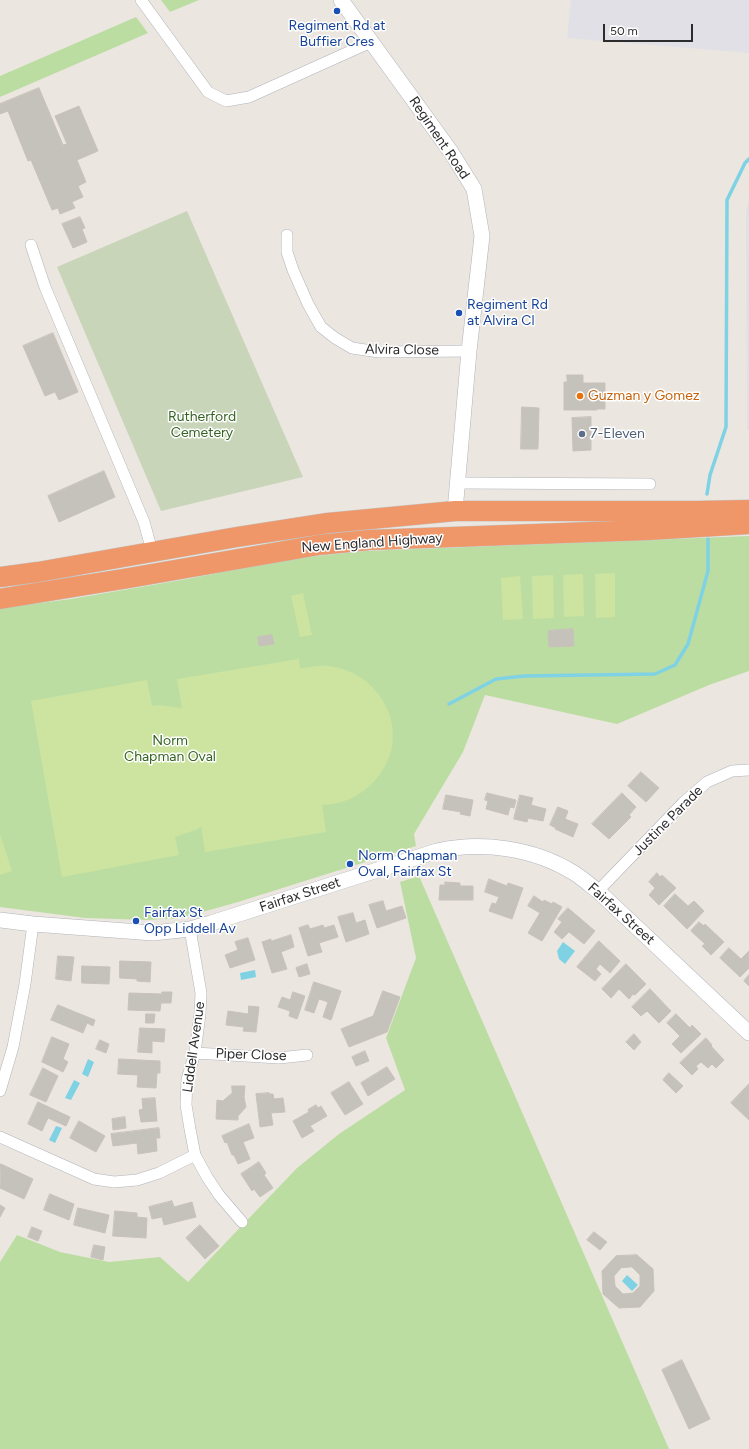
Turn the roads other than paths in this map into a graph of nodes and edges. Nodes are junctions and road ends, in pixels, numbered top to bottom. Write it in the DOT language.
graph roads {
  1 [pos="141,0"];
  2 [pos="341,0"];
  3 [pos="371,42"];
  4 [pos="287,235"];
  5 [pos="31,245"];
  6 [pos="469,351"];
  7 [pos="458,483"];
  8 [pos="650,484"];
  9 [pos="749,510"];
  10 [pos="455,511"];
  11 [pos="749,524"];
  12 [pos="546,534"];
  13 [pos="152,551"];
  14 [pos="0,577"];
  15 [pos="129,578"];
  16 [pos="0,599"];
  17 [pos="749,770"];
  18 [pos="598,891"];
  19 [pos="0,920"];
  20 [pos="33,924"];
  21 [pos="190,929"];
  22 [pos="749,1033"];
  23 [pos="195,1053"];
  24 [pos="307,1055"];
  25 [pos="0,1091"];
  26 [pos="0,1137"];
  27 [pos="195,1155"];
  28 [pos="242,1222"];
  1 -- 3 [label="street"];
  2 -- 3 [label="street, Regiment Road"];
  3 -- 6 [label="street, Regiment Road"];
  4 -- 6 [label="street, Alvira Close"];
  5 -- 13 [label="street"];
  6 -- 7 [label="street, Regiment Road"];
  7 -- 8 [label="street"];
  7 -- 10 [label="street, Regiment Road"];
  9 -- 10 [label="highway, New England Highway"];
  10 -- 12 [label="highway"];
  10 -- 13 [label="highway, New England Highway"];
  11 -- 12 [label="highway, New England Highway"];
  12 -- 15 [label="highway, New England Highway"];
  13 -- 14 [label="highway, New England Highway"];
  13 -- 15 [label="highway"];
  15 -- 16 [label="highway, New England Highway"];
  17 -- 18 [label="street, Justine Parade"];
  18 -- 21 [label="street, Fairfax Street"];
  18 -- 22 [label="street, Fairfax Street"];
  19 -- 20 [label="street, Fairfax Street"];
  20 -- 21 [label="street, Fairfax Street"];
  20 -- 25 [label="street"];
  21 -- 23 [label="street, Liddell Avenue"];
  23 -- 24 [label="street, Piper Close"];
  23 -- 27 [label="street, Liddell Avenue"];
  26 -- 27 [label="street"];
  27 -- 28 [label="street, Liddell Avenue"];
}
